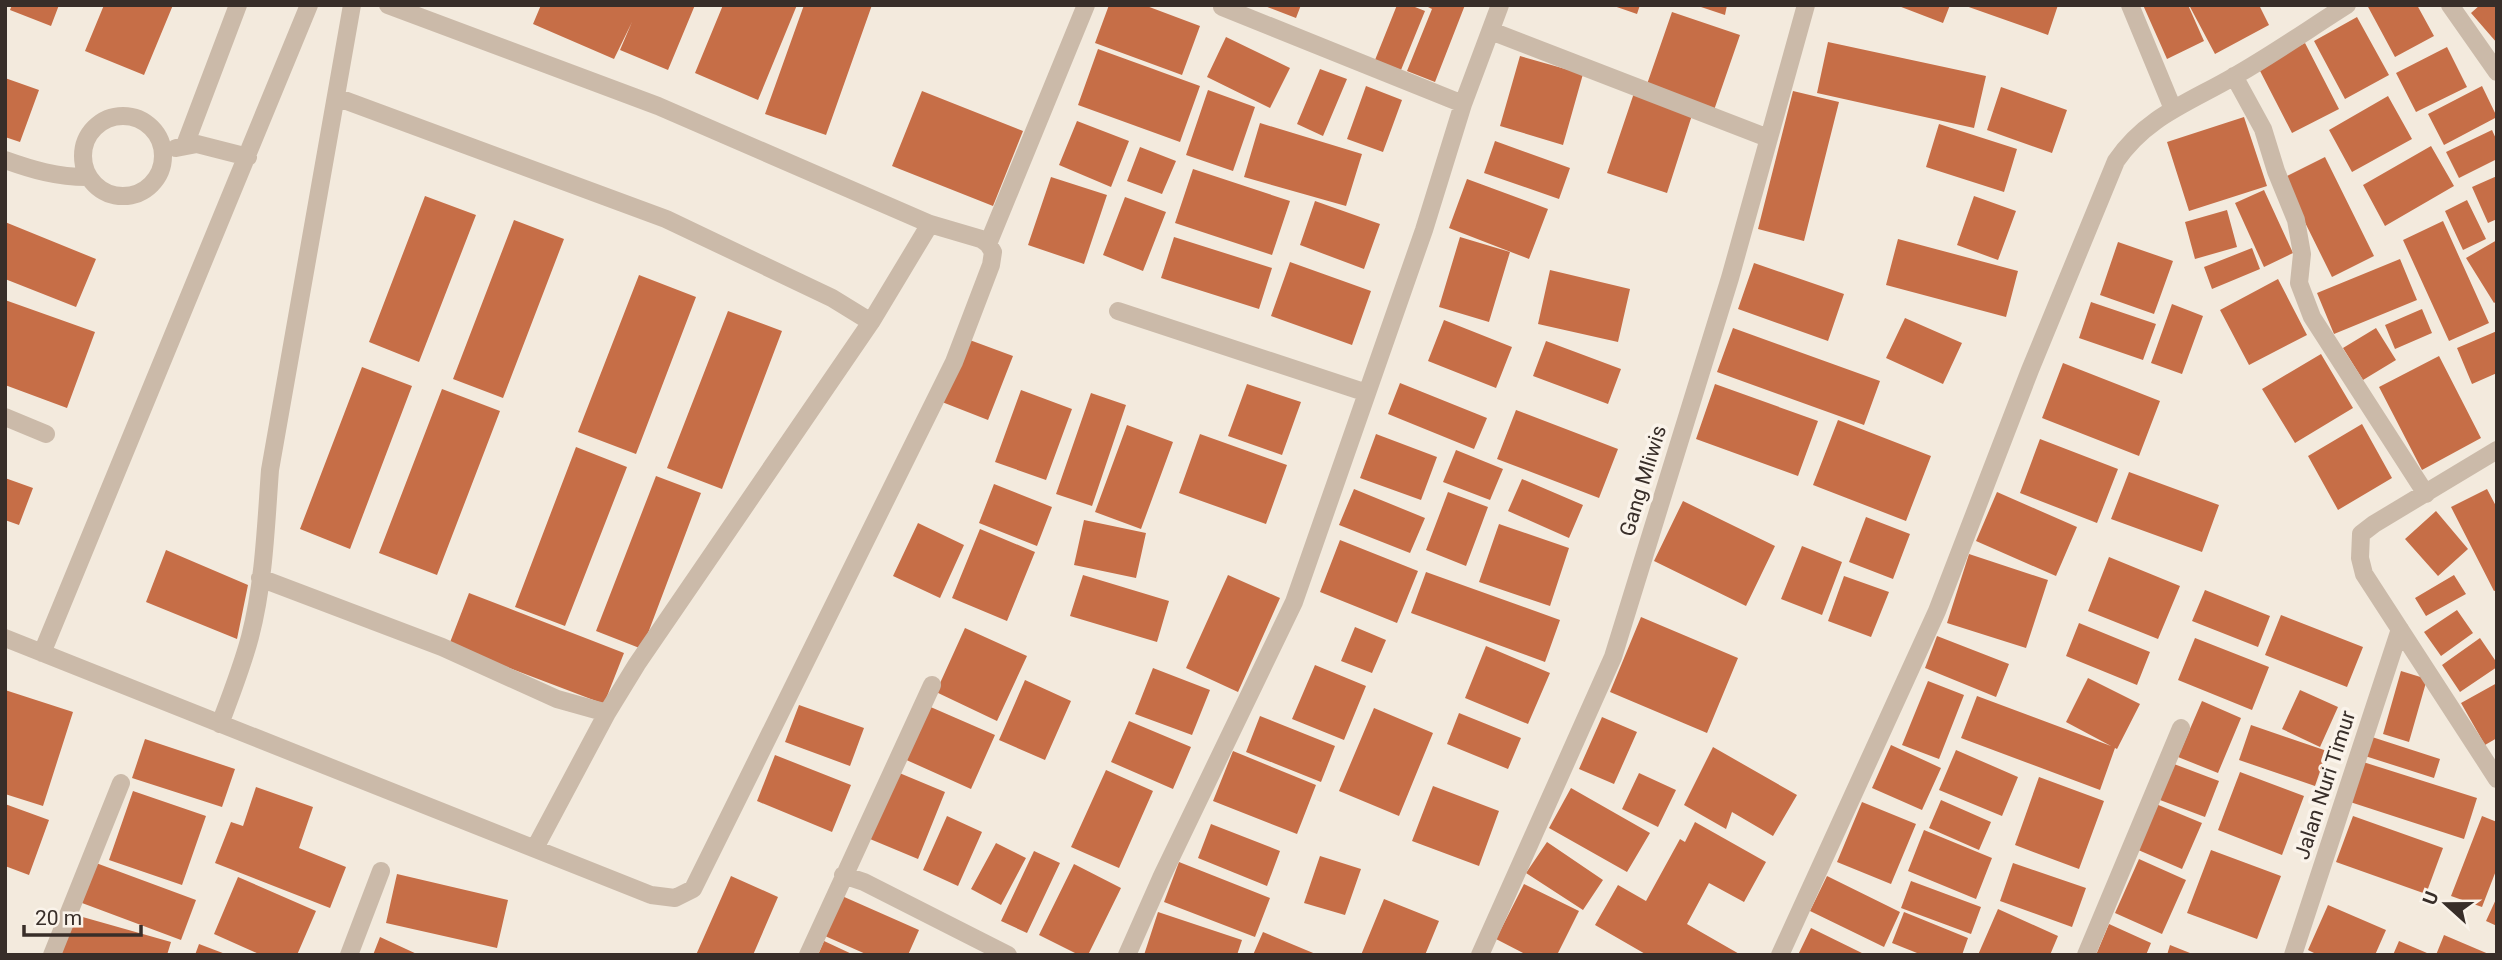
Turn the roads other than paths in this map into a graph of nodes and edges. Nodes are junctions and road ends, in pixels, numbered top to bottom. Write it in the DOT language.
graph roads {
  1 [pos="238,5"];
  2 [pos="309,5"];
  3 [pos="352,5"];
  4 [pos="388,5"];
  5 [pos="1086,5"];
  6 [pos="1500,5"];
  7 [pos="1806,5"];
  8 [pos="2130,5"];
  9 [pos="2347,5"];
  10 [pos="2450,5"];
  11 [pos="1222,7"];
  12 [pos="1491,31"];
  13 [pos="2497,72"];
  14 [pos="2234,76"];
  15 [pos="336,97"];
  16 [pos="1463,104"];
  17 [pos="2173,109"];
  18 [pos="1769,138"];
  19 [pos="185,145"];
  20 [pos="163,152"];
  21 [pos="248,157"];
  22 [pos="5,160"];
  23 [pos="88,177"];
  24 [pos="930,224"];
  25 [pos="988,244"];
  26 [pos="1118,311"];
  27 [pos="871,322"];
  28 [pos="1367,393"];
  29 [pos="5,417"];
  30 [pos="46,433"];
  31 [pos="2497,450"];
  32 [pos="2426,494"];
  33 [pos="260,578"];
  34 [pos="2400,629"];
  35 [pos="5,638"];
  36 [pos="42,653"];
  37 [pos="932,685"];
  38 [pos="607,713"];
  39 [pos="220,724"];
  40 [pos="2181,728"];
  41 [pos="2497,779"];
  42 [pos="121,783"];
  43 [pos="535,848"];
  44 [pos="381,871"];
  45 [pos="844,875"];
  46 [pos="52,955"];
  47 [pos="349,955"];
  48 [pos="808,955"];
  49 [pos="1008,955"];
  50 [pos="1127,955"];
  51 [pos="1480,955"];
  52 [pos="1780,955"];
  53 [pos="2085,955"];
  54 [pos="2293,955"];
  1 -- 19 [label="street"];
  2 -- 21 [label="street"];
  3 -- 15 [label="street"];
  4 -- 24 [label="street"];
  5 -- 25 [label="street"];
  6 -- 12 [label="street"];
  7 -- 18 [label="street, Gang Mliwis"];
  8 -- 17 [label="street"];
  9 -- 14 [label="street"];
  10 -- 13 [label="street"];
  11 -- 16 [label="street"];
  12 -- 16 [label="street"];
  12 -- 18 [label="street"];
  14 -- 17 [label="street"];
  14 -- 32 [label="street"];
  15 -- 27 [label="street"];
  15 -- 33 [label="street"];
  16 -- 28 [label="street"];
  17 -- 52 [label="street"];
  18 -- 51 [label="street, Gang Mliwis"];
  19 -- 20 [label="street"];
  19 -- 21 [label="street"];
  20 -- 23 [label="street"];
  20 -- 23 [label="street"];
  21 -- 36 [label="street"];
  22 -- 23 [label="street"];
  24 -- 25 [label="street"];
  24 -- 27 [label="street"];
  25 -- 43 [label="street"];
  26 -- 28 [label="street"];
  27 -- 38 [label="street"];
  28 -- 50 [label="street"];
  29 -- 30 [label="street"];
  31 -- 32 [label="street"];
  32 -- 34 [label="street"];
  33 -- 38 [label="street"];
  33 -- 39 [label="street"];
  34 -- 41 [label="street"];
  34 -- 54 [label="street, Jalan Nuri Timur"];
  35 -- 36 [label="street"];
  36 -- 39 [label="street"];
  37 -- 45 [label="street"];
  38 -- 43 [label="street"];
  39 -- 43 [label="street"];
  40 -- 53 [label="street"];
  42 -- 46 [label="street"];
  44 -- 47 [label="street"];
  45 -- 48 [label="street"];
  45 -- 49 [label="street"];
}
